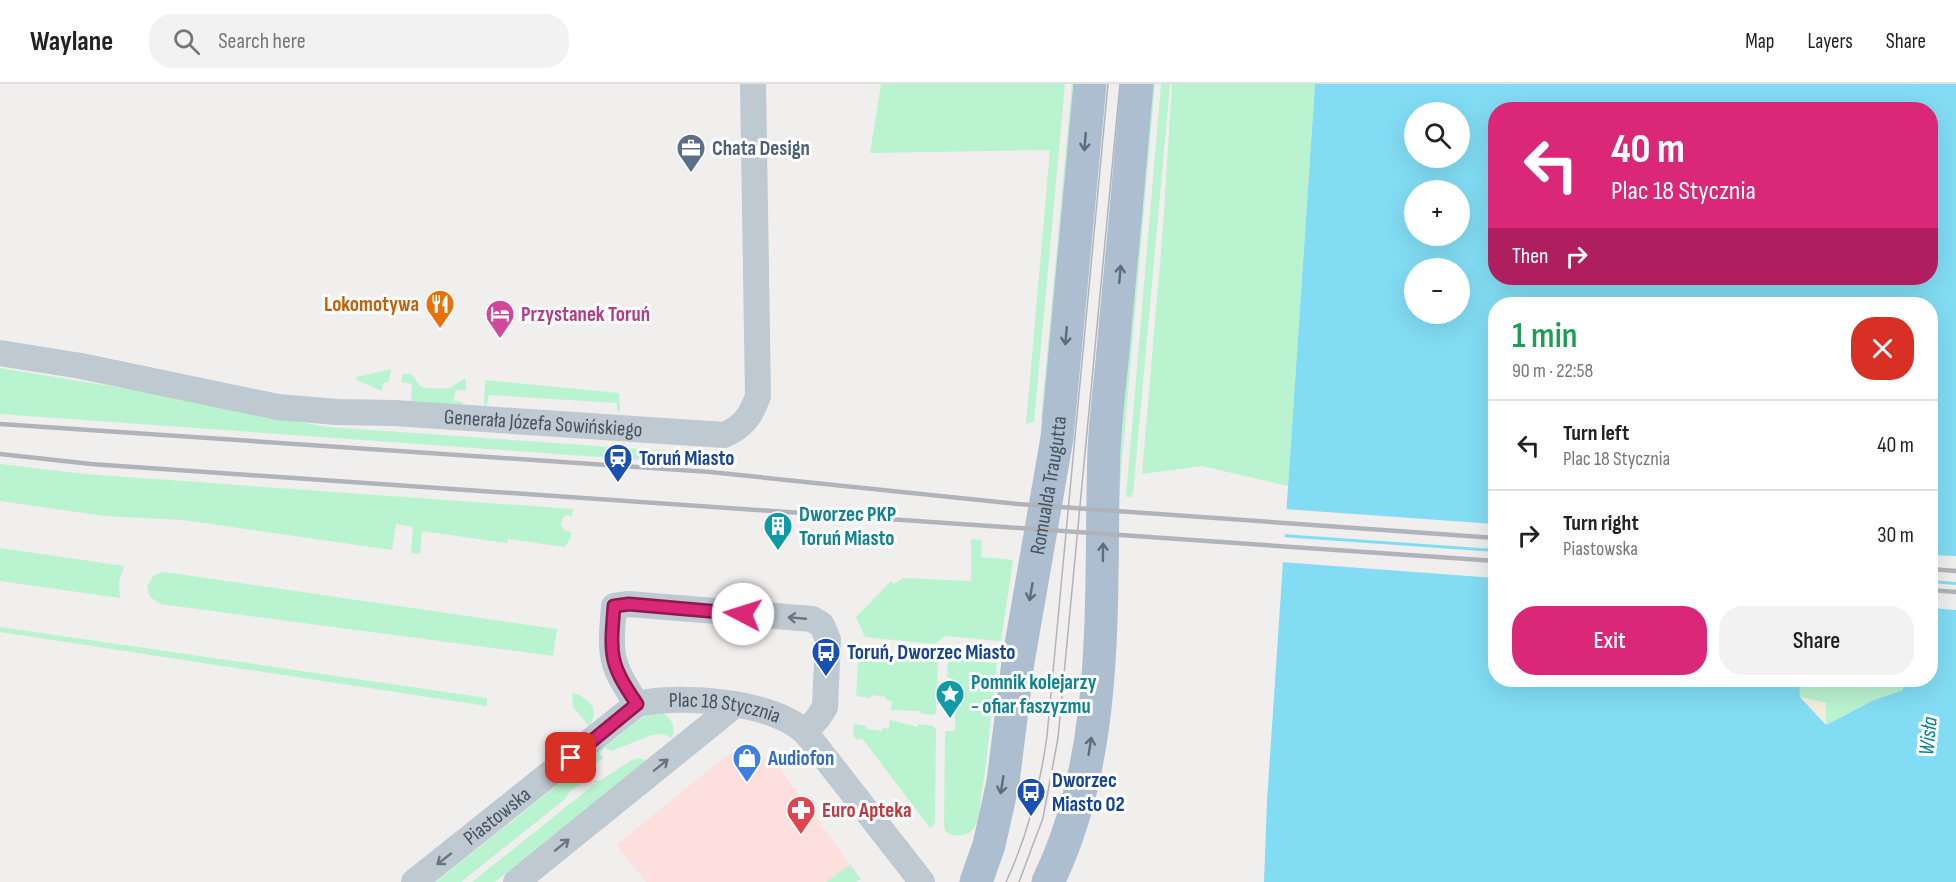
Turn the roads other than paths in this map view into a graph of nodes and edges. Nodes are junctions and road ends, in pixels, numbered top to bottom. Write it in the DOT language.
graph roads {
  1 [pos="753,84"];
  2 [pos="1090,84"];
  3 [pos="1137,84"];
  4 [pos="0,353"];
  5 [pos="637,704"];
  6 [pos="735,705"];
  7 [pos="805,732"];
  8 [pos="414,882"];
  9 [pos="516,882"];
  10 [pos="922,882"];
  11 [pos="976,882"];
  12 [pos="1048,882"];
  1 -- 4 [label="street, Generała Józefa Sowińskiego"];
  2 -- 11 [label="main road, Romualda Traugutta, one-way"];
  12 -- 3 [label="main road, one-way"];
  5 -- 6 [label="street, Plac 18 Stycznia"];
  7 -- 5 [label="street, Plac 18 Stycznia, one-way"];
  5 -- 8 [label="street, Piastowska, one-way"];
  6 -- 7 [label="street, Plac 18 Stycznia"];
  9 -- 6 [label="street, one-way"];
  7 -- 10 [label="street, Plac 18 Stycznia"];
}
